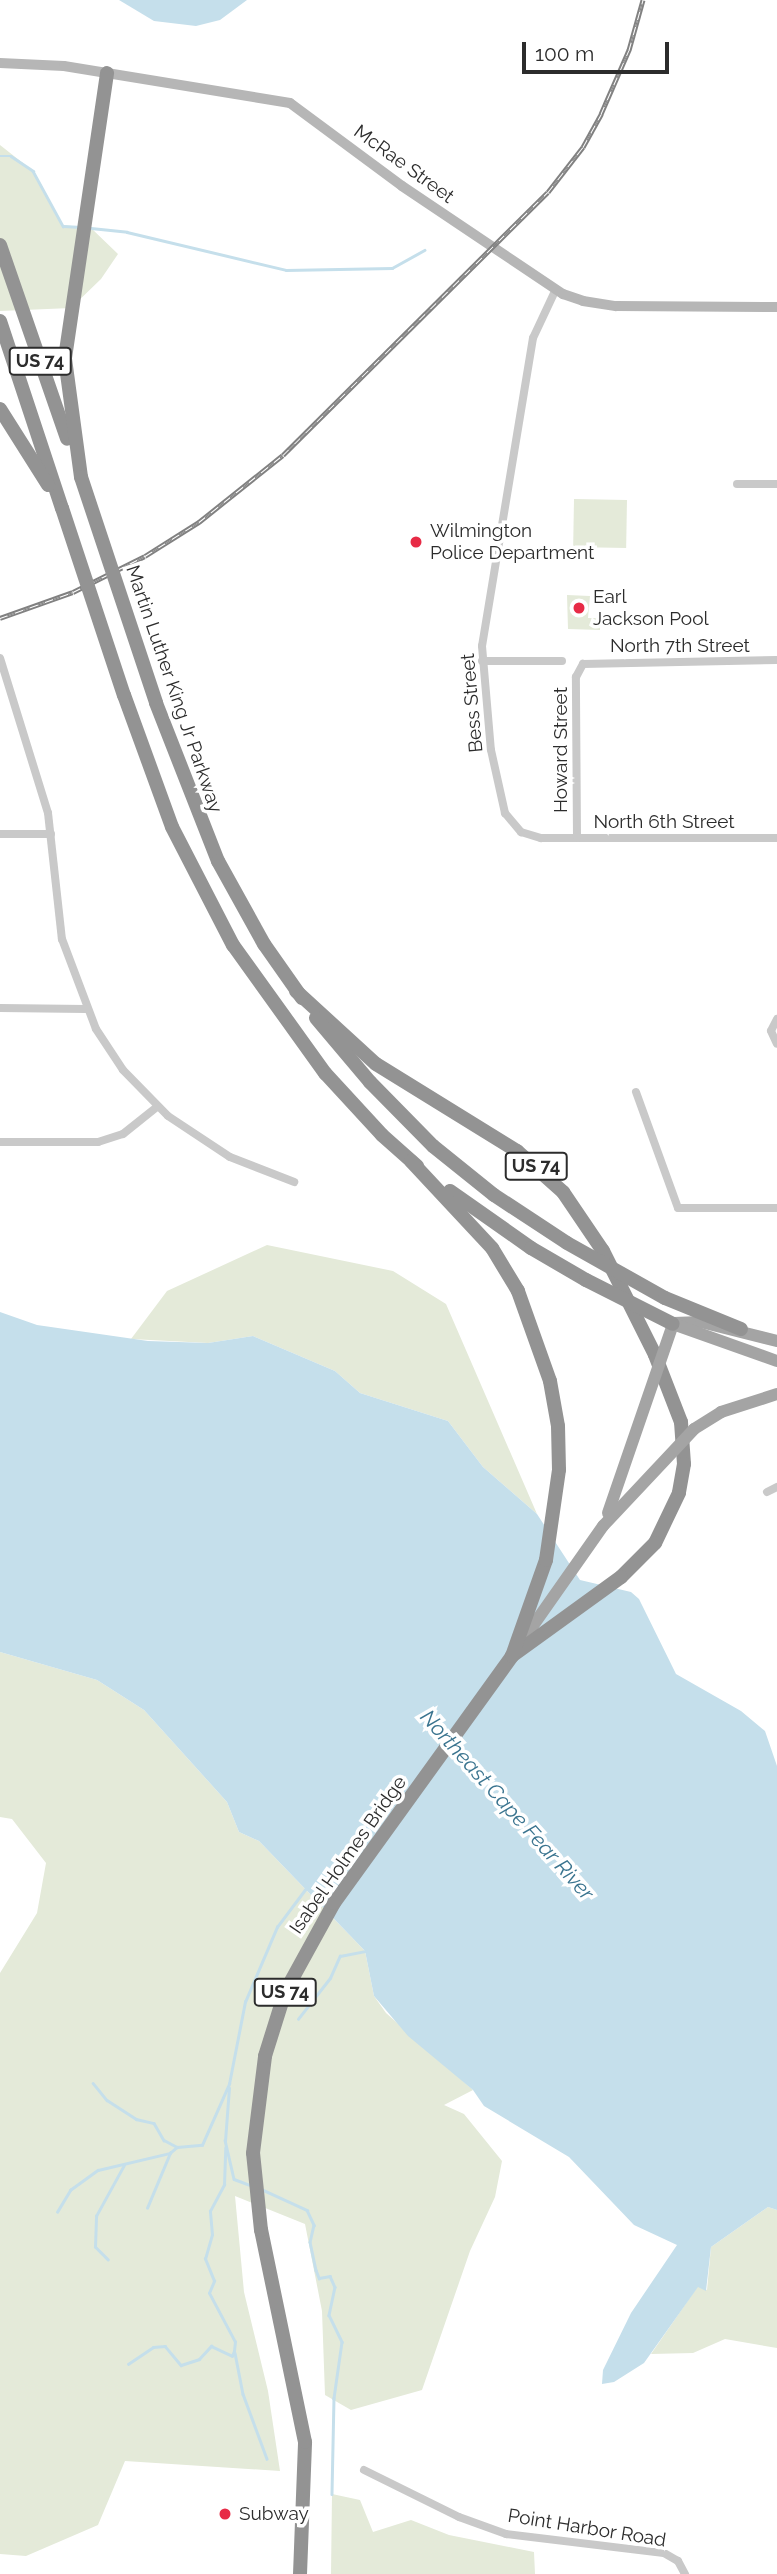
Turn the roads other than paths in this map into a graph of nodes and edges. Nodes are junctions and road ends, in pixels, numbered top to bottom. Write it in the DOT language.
graph roads {
  1 [pos="0,63"];
  2 [pos="107,73"];
  3 [pos="0,245"];
  4 [pos="555,289"];
  5 [pos="777,307"];
  6 [pos="0,321"];
  7 [pos="0,409"];
  8 [pos="80,477"];
  9 [pos="737,484"];
  10 [pos="777,484"];
  11 [pos="62,508"];
  12 [pos="0,658"];
  13 [pos="777,660"];
  14 [pos="482,661"];
  15 [pos="562,661"];
  16 [pos="583,664"];
  17 [pos="0,834"];
  18 [pos="51,834"];
  19 [pos="552,838"];
  20 [pos="577,838"];
  21 [pos="777,838"];
  22 [pos="296,991"];
  23 [pos="0,1008"];
  24 [pos="86,1009"];
  25 [pos="777,1019"];
  26 [pos="777,1044"];
  27 [pos="636,1092"];
  28 [pos="157,1107"];
  29 [pos="0,1142"];
  30 [pos="411,1161"];
  31 [pos="294,1182"];
  32 [pos="777,1208"];
  33 [pos="673,1324"];
  34 [pos="741,1329"];
  35 [pos="777,1341"];
  36 [pos="777,1361"];
  37 [pos="777,1394"];
  38 [pos="776,1486"];
  39 [pos="767,1492"];
  40 [pos="603,1526"];
  41 [pos="512,1656"];
  42 [pos="364,2470"];
  43 [pos="303,2545"];
  44 [pos="300,2574"];
  45 [pos="308,2574"];
  46 [pos="685,2574"];
  1 -- 2 [label="street, McRae Street"];
  2 -- 4 [label="street, McRae Street"];
  2 -- 8 [label="highway"];
  3 -- 8 [label="highway, Martin Luther King Jr Parkway / US 74"];
  4 -- 5 [label="street, McRae Street"];
  4 -- 14 [label="street, Bess Street"];
  6 -- 11 [label="highway, US 74"];
  7 -- 11 [label="highway"];
  8 -- 22 [label="highway, Martin Luther King Jr Parkway / US 74, bridge"];
  9 -- 10 [label="street"];
  11 -- 30 [label="highway, US 74, bridge"];
  12 -- 18 [label="street"];
  13 -- 16 [label="street, North 7th Street"];
  14 -- 15 [label="street"];
  14 -- 19 [label="street, Bess Street"];
  16 -- 20 [label="street, Howard Street"];
  17 -- 18 [label="street"];
  18 -- 24 [label="street"];
  19 -- 20 [label="street, North 6th Street"];
  20 -- 21 [label="street, North 6th Street"];
  22 -- 34 [label="highway, Martin Luther King Jr Parkway, bridge"];
  22 -- 41 [label="highway, US 74"];
  23 -- 24 [label="street"];
  24 -- 28 [label="street"];
  25 -- 26 [label="street"];
  27 -- 32 [label="street"];
  28 -- 29 [label="street"];
  28 -- 31 [label="street"];
  30 -- 33 [label="highway, bridge"];
  30 -- 41 [label="highway, US 74"];
  33 -- 34 [label="main road, bridge"];
  33 -- 36 [label="main road"];
  33 -- 40 [label="main road, Isabel Holmes Bridge, bridge"];
  34 -- 35 [label="main road"];
  37 -- 40 [label="main road, bridge"];
  38 -- 39 [label="street"];
  40 -- 41 [label="main road, Isabel Holmes Bridge / US 74"];
  41 -- 43 [label="highway, Isabel Holmes Bridge / US 74"];
  42 -- 46 [label="street, Point Harbor Road"];
  43 -- 44 [label="highway, Isabel Holmes Bridge / US 74"];
  43 -- 45 [label="highway"];
}
